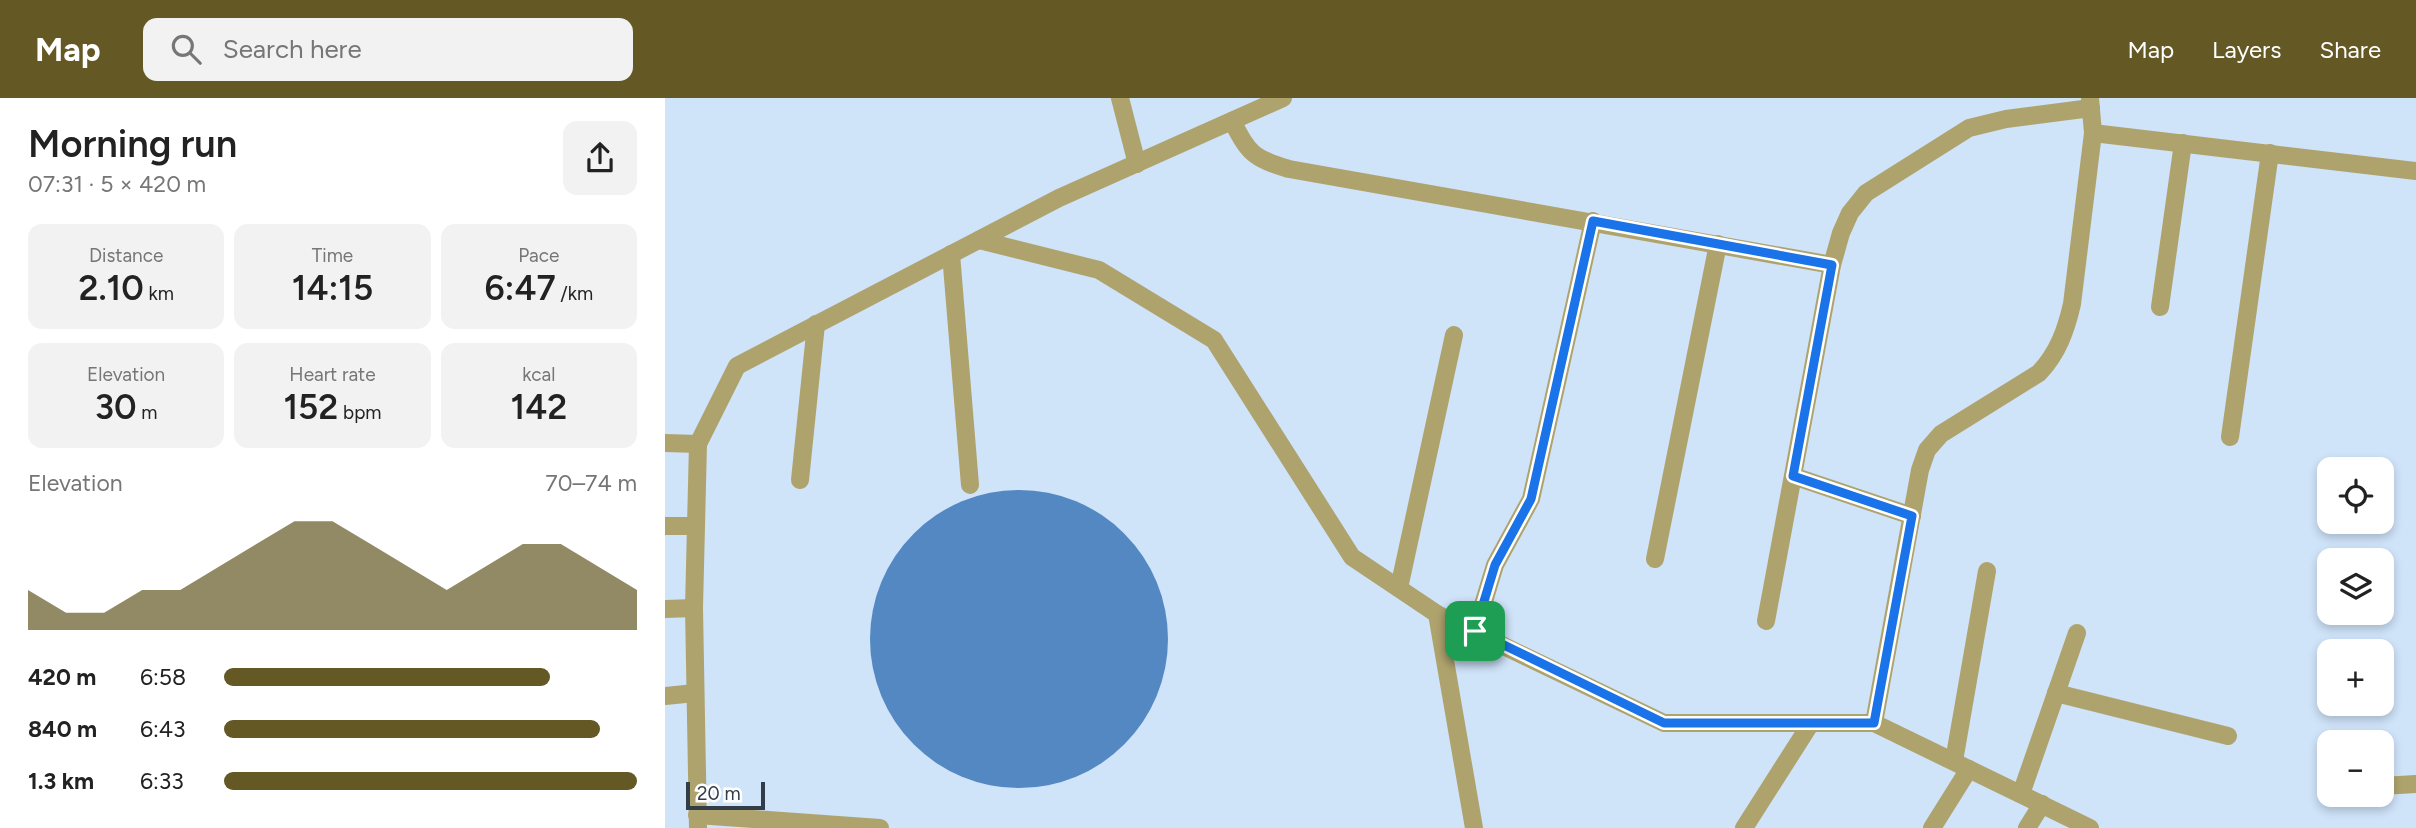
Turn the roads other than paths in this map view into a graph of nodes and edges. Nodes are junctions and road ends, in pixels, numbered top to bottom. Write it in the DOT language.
graph roads {
  1 [pos="1120,98"];
  2 [pos="1283,98"];
  3 [pos="1265,102"];
  4 [pos="2090,103"];
  5 [pos="1232,121"];
  6 [pos="2093,133"];
  7 [pos="2183,143"];
  8 [pos="2270,153"];
  9 [pos="1137,164"];
  10 [pos="2416,171"];
  11 [pos="1593,221"];
  12 [pos="979,240"];
  13 [pos="1718,244"];
  14 [pos="951,254"];
  15 [pos="1832,265"];
  16 [pos="2160,307"];
  17 [pos="816,324"];
  18 [pos="1454,335"];
  19 [pos="2230,437"];
  20 [pos="665,443"];
  21 [pos="698,444"];
  22 [pos="1793,476"];
  23 [pos="800,480"];
  24 [pos="970,485"];
  25 [pos="1912,516"];
  26 [pos="665,526"];
  27 [pos="696,526"];
  28 [pos="1655,559"];
  29 [pos="1987,571"];
  30 [pos="1399,588"];
  31 [pos="694,608"];
  32 [pos="665,609"];
  33 [pos="1437,614"];
  34 [pos="1766,621"];
  35 [pos="1475,631"];
  36 [pos="2077,633"];
  37 [pos="695,693"];
  38 [pos="2056,693"];
  39 [pos="665,696"];
  40 [pos="1811,723"];
  41 [pos="1874,723"];
  42 [pos="2228,736"];
  43 [pos="1962,765"];
  44 [pos="2416,784"];
  45 [pos="2394,785"];
  46 [pos="2021,794"];
  47 [pos="2042,804"];
  48 [pos="697,822"];
  49 [pos="880,828"];
  50 [pos="1474,828"];
  51 [pos="1744,828"];
  52 [pos="1932,828"];
  53 [pos="2027,828"];
  54 [pos="2090,828"];
  1 -- 9 [label="street"];
  2 -- 3 [label="street"];
  3 -- 5 [label="street"];
  4 -- 6 [label="street"];
  4 -- 15 [label="street"];
  5 -- 9 [label="street"];
  5 -- 11 [label="street"];
  6 -- 7 [label="street"];
  6 -- 25 [label="street"];
  7 -- 8 [label="street"];
  7 -- 16 [label="street"];
  8 -- 10 [label="street"];
  8 -- 19 [label="street"];
  9 -- 12 [label="street"];
  11 -- 13 [label="street"];
  11 -- 35 [label="street"];
  12 -- 14 [label="street"];
  12 -- 30 [label="street"];
  13 -- 15 [label="street"];
  13 -- 28 [label="street"];
  14 -- 17 [label="street"];
  14 -- 24 [label="street"];
  15 -- 22 [label="street"];
  17 -- 21 [label="street"];
  17 -- 23 [label="street"];
  18 -- 30 [label="street"];
  20 -- 21 [label="street"];
  21 -- 27 [label="street"];
  22 -- 25 [label="street"];
  22 -- 34 [label="street"];
  25 -- 41 [label="street"];
  26 -- 27 [label="street"];
  27 -- 31 [label="street"];
  29 -- 43 [label="street"];
  30 -- 33 [label="street"];
  31 -- 32 [label="street"];
  31 -- 37 [label="street"];
  33 -- 35 [label="street"];
  33 -- 50 [label="street"];
  35 -- 40 [label="street"];
  36 -- 38 [label="street"];
  37 -- 39 [label="street"];
  37 -- 48 [label="street"];
  38 -- 42 [label="street"];
  38 -- 46 [label="street"];
  40 -- 41 [label="street"];
  40 -- 51 [label="street"];
  41 -- 43 [label="street"];
  43 -- 46 [label="street"];
  43 -- 52 [label="street"];
  44 -- 45 [label="street"];
  46 -- 47 [label="street"];
  47 -- 53 [label="street"];
  47 -- 54 [label="street"];
  48 -- 49 [label="street"];
}
